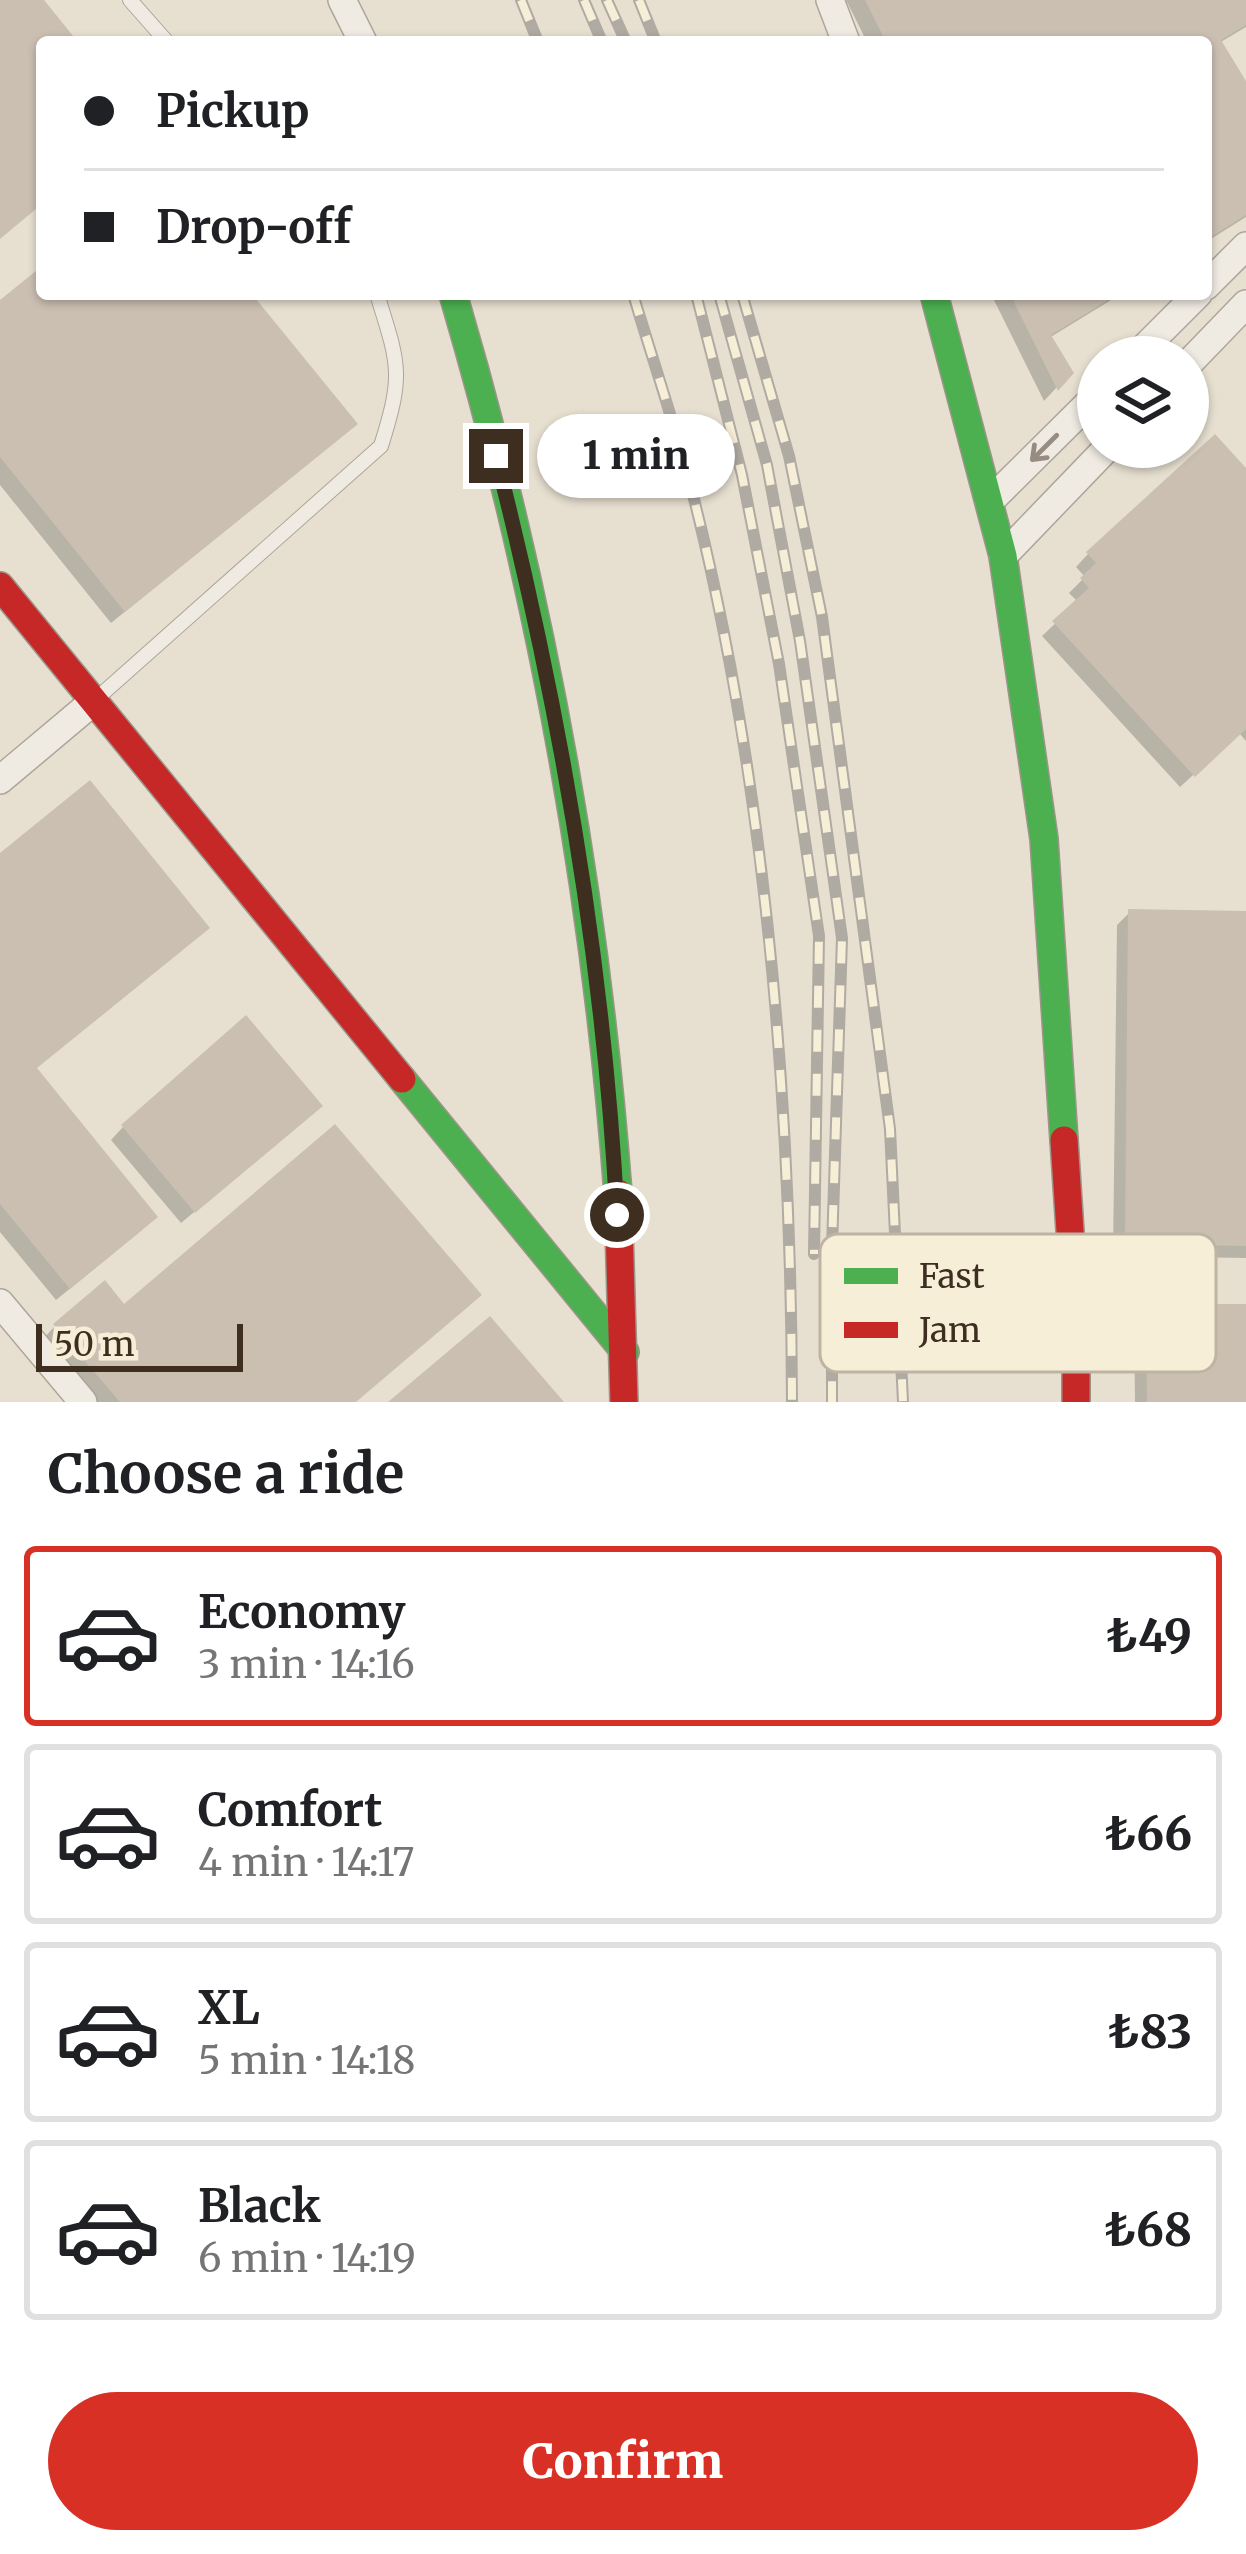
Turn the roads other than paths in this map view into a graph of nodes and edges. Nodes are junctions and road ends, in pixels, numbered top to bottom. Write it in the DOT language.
graph roads {
  1 [pos="130,0"];
  2 [pos="342,0"];
  3 [pos="830,0"];
  4 [pos="162,36"];
  5 [pos="360,36"];
  6 [pos="844,36"];
  7 [pos="1246,246"];
  8 [pos="1212,280"];
  9 [pos="1212,290"];
  10 [pos="379,300"];
  11 [pos="454,300"];
  12 [pos="936,300"];
  13 [pos="1192,300"];
  14 [pos="1244,310"];
  15 [pos="1156,336"];
  16 [pos="1209,344"];
  17 [pos="1077,415"];
  18 [pos="1088,468"];
  19 [pos="989,502"];
  20 [pos="1003,556"];
  21 [pos="0,586"];
  22 [pos="94,701"];
  23 [pos="0,780"];
  24 [pos="1070,1234"];
  25 [pos="0,1303"];
  26 [pos="625,1352"];
  27 [pos="83,1402"];
  28 [pos="624,1402"];
  1 -- 4 [label="lane"];
  2 -- 5 [label="street"];
  3 -- 6 [label="street"];
  7 -- 8 [label="street"];
  9 -- 14 [label="street"];
  10 -- 22 [label="lane"];
  11 -- 26 [label="street"];
  12 -- 19 [label="street"];
  13 -- 15 [label="street"];
  14 -- 16 [label="street"];
  17 -- 19 [label="street, one-way"];
  18 -- 20 [label="street"];
  19 -- 20 [label="street"];
  20 -- 24 [label="street"];
  21 -- 22 [label="street"];
  22 -- 23 [label="street"];
  22 -- 26 [label="street"];
  25 -- 27 [label="street"];
  26 -- 28 [label="street"];
}
